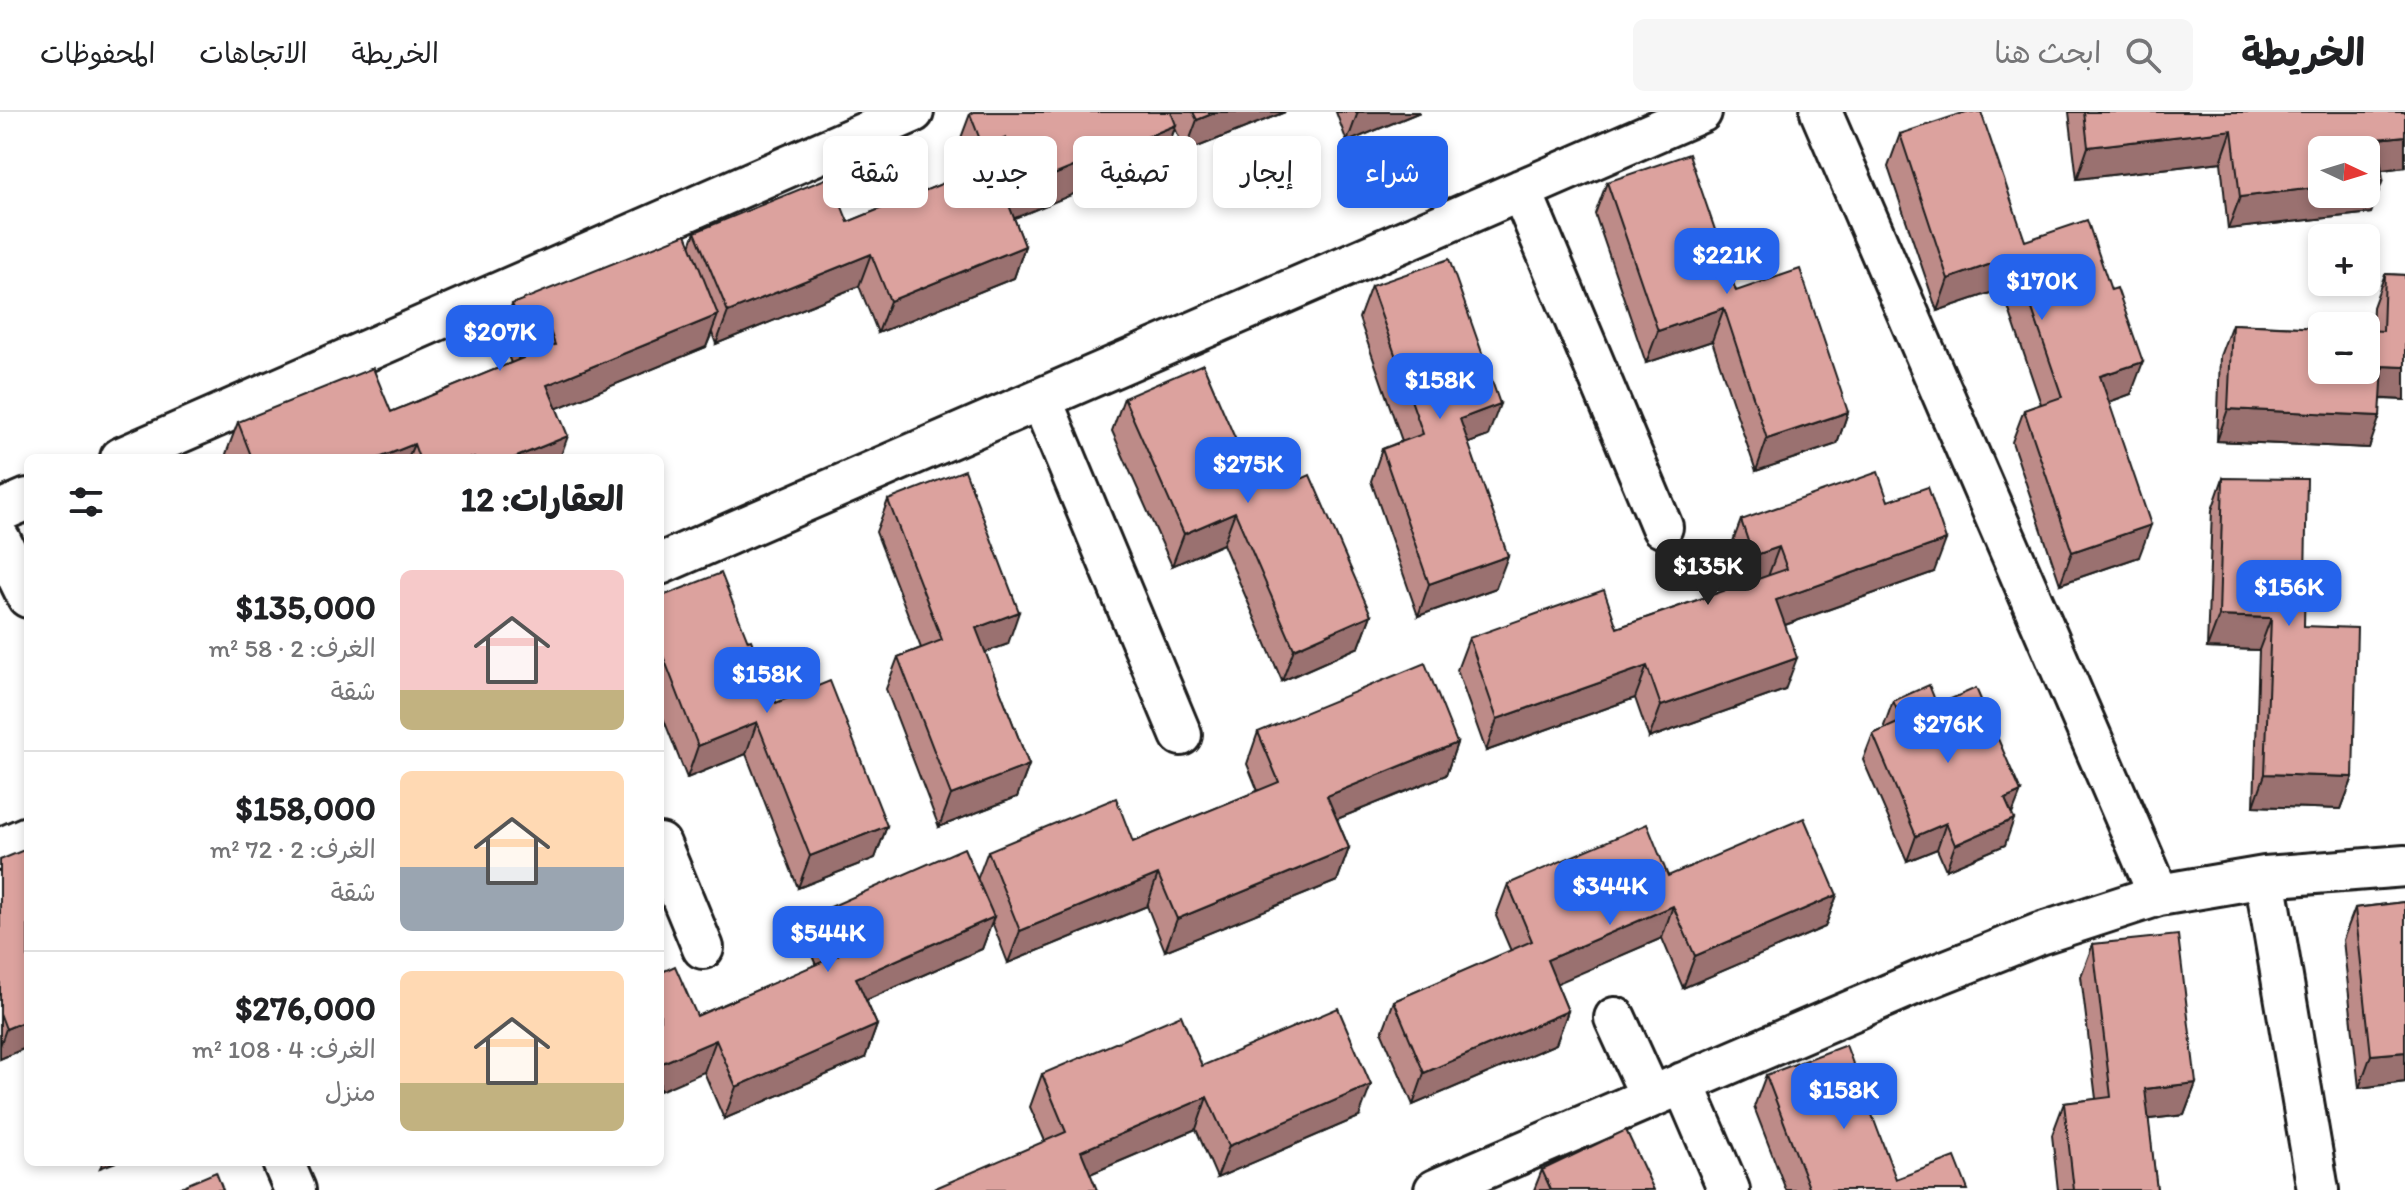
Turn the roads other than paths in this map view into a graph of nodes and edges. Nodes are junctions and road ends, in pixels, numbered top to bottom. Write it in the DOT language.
graph roads {
  1 [pos="913,112"];
  2 [pos="1701,112"];
  3 [pos="1821,112"];
  4 [pos="1521,190"];
  5 [pos="1041,399"];
  6 [pos="130,454"];
  7 [pos="24,501"];
  8 [pos="0,511"];
  9 [pos="1662,527"];
  10 [pos="0,540"];
  11 [pos="664,562"];
  12 [pos="24,589"];
  13 [pos="1181,735"];
  14 [pos="24,839"];
  15 [pos="0,849"];
  16 [pos="664,854"];
  17 [pos="2405,866"];
  18 [pos="2265,877"];
  19 [pos="2159,895"];
  20 [pos="703,948"];
  21 [pos="1615,1018"];
  22 [pos="1667,1090"];
  23 [pos="285,1166"];
  24 [pos="295,1190"];
  25 [pos="1435,1190"];
  26 [pos="1729,1190"];
  27 [pos="2318,1190"];
  1 -- 6 [label="street"];
  2 -- 4 [label="street"];
  3 -- 19 [label="street"];
  4 -- 5 [label="street"];
  4 -- 9 [label="street"];
  5 -- 11 [label="street"];
  5 -- 13 [label="street"];
  7 -- 8 [label="street"];
  10 -- 12 [label="street"];
  14 -- 15 [label="street"];
  16 -- 20 [label="street"];
  17 -- 18 [label="street"];
  18 -- 19 [label="street"];
  18 -- 27 [label="street"];
  19 -- 22 [label="street"];
  21 -- 22 [label="street"];
  22 -- 25 [label="street"];
  22 -- 26 [label="street"];
  23 -- 24 [label="street"];
}
